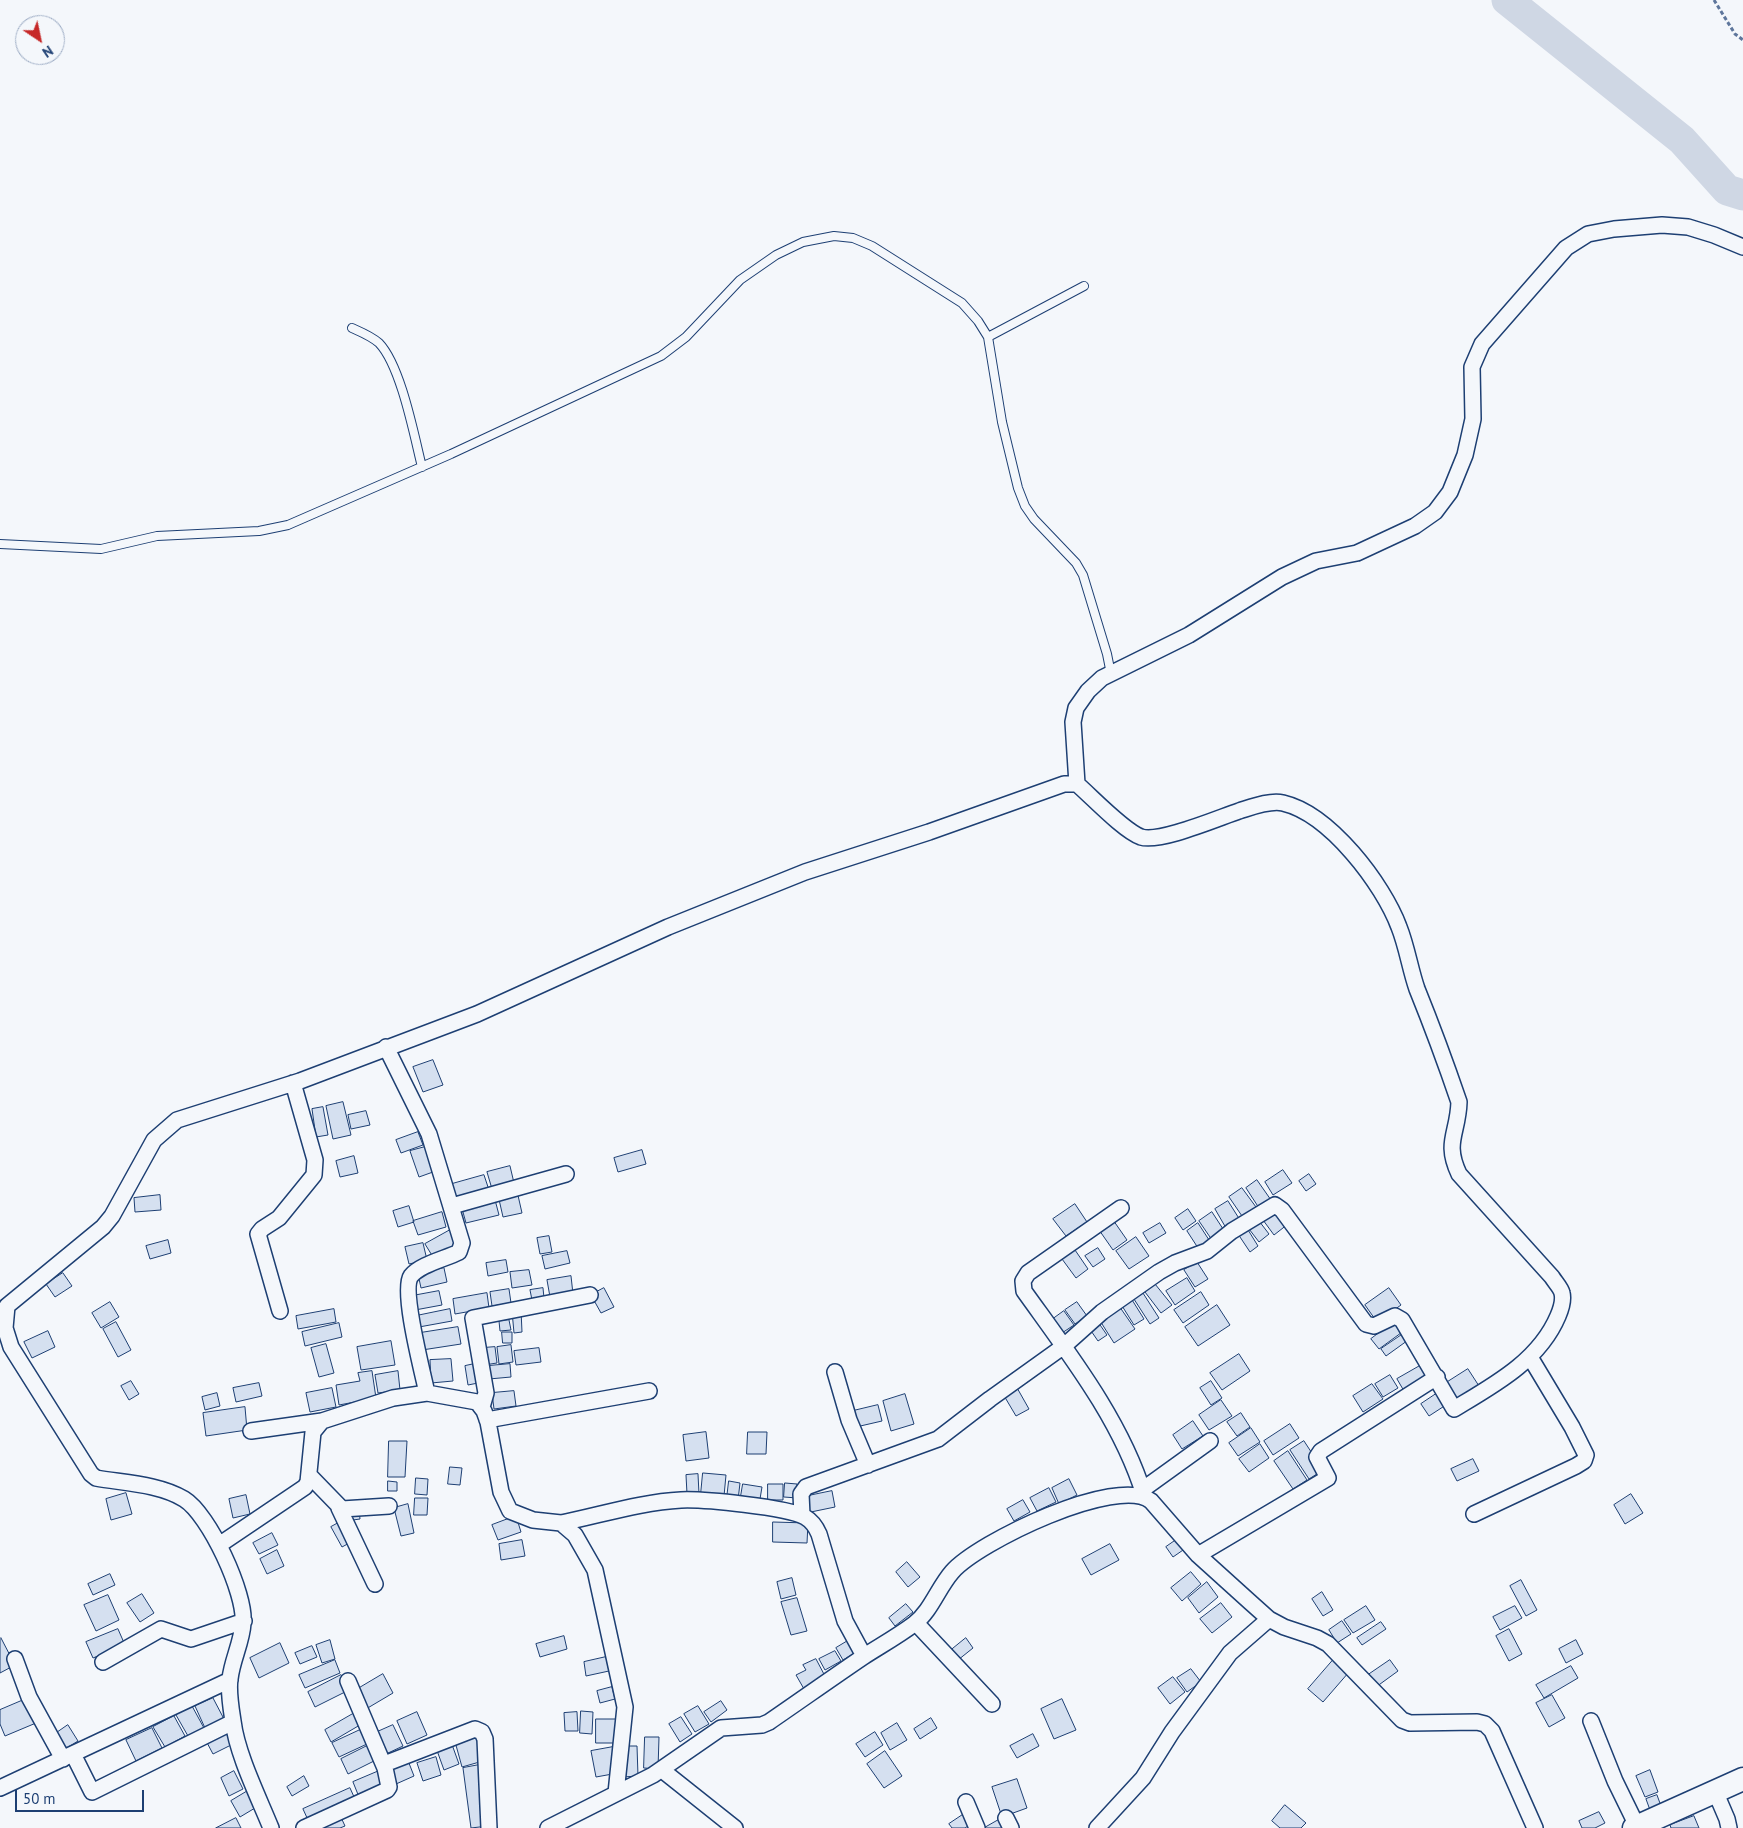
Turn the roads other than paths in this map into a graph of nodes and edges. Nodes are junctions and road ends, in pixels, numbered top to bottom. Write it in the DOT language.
graph roads {
  1 [pos="1743,247"];
  2 [pos="1084,286"];
  3 [pos="352,328"];
  4 [pos="988,337"];
  5 [pos="422,467"];
  6 [pos="0,544"];
  7 [pos="1111,674"];
  8 [pos="1077,784"];
  9 [pos="386,1047"];
  10 [pos="293,1083"];
  11 [pos="566,1174"];
  12 [pos="452,1206"];
  13 [pos="1121,1208"];
  14 [pos="590,1295"];
  15 [pos="280,1311"];
  16 [pos="2,1316"];
  17 [pos="1064,1346"];
  18 [pos="1530,1357"];
  19 [pos="834,1372"];
  20 [pos="1436,1377"];
  21 [pos="649,1391"];
  22 [pos="427,1393"];
  23 [pos="484,1414"];
  24 [pos="322,1421"];
  25 [pos="251,1431"];
  26 [pos="1210,1441"];
  27 [pos="868,1465"];
  28 [pos="309,1475"];
  29 [pos="1143,1493"];
  30 [pos="389,1506"];
  31 [pos="339,1508"];
  32 [pos="1474,1514"];
  33 [pos="802,1515"];
  34 [pos="562,1523"];
  35 [pos="219,1545"];
  36 [pos="1198,1555"];
  37 [pos="375,1584"];
  38 [pos="1269,1619"];
  39 [pos="244,1621"];
  40 [pos="916,1623"];
  41 [pos="864,1656"];
  42 [pos="15,1659"];
  43 [pos="103,1662"];
  44 [pos="230,1680"];
  45 [pos="348,1681"];
  46 [pos="992,1704"];
  47 [pos="1591,1721"];
  48 [pos="233,1722"];
  49 [pos="68,1756"];
  50 [pos="384,1768"];
  51 [pos="662,1770"];
  52 [pos="1743,1779"];
  53 [pos="0,1788"];
  54 [pos="1714,1791"];
  55 [pos="616,1794"];
  56 [pos="966,1802"];
  57 [pos="1636,1827"];
  58 [pos="271,1828"];
  59 [pos="304,1828"];
  60 [pos="490,1828"];
  61 [pos="548,1828"];
  62 [pos="735,1828"];
  63 [pos="977,1828"];
  64 [pos="1098,1828"];
  65 [pos="1535,1828"];
  66 [pos="1729,1828"];
  1 -- 7 [label="street"];
  2 -- 4 [label="lane"];
  3 -- 5 [label="lane"];
  4 -- 5 [label="lane"];
  4 -- 7 [label="lane"];
  5 -- 6 [label="lane"];
  7 -- 8 [label="street"];
  8 -- 9 [label="street"];
  8 -- 18 [label="street"];
  9 -- 10 [label="street"];
  9 -- 12 [label="street"];
  10 -- 15 [label="street"];
  10 -- 16 [label="street"];
  11 -- 12 [label="street"];
  12 -- 22 [label="street"];
  13 -- 17 [label="street"];
  14 -- 23 [label="street"];
  16 -- 35 [label="street"];
  17 -- 20 [label="street"];
  17 -- 27 [label="street"];
  17 -- 29 [label="street"];
  18 -- 20 [label="street"];
  18 -- 32 [label="street"];
  19 -- 27 [label="street"];
  20 -- 36 [label="street"];
  21 -- 23 [label="street"];
  22 -- 23 [label="street"];
  22 -- 24 [label="street"];
  23 -- 34 [label="street"];
  24 -- 25 [label="street"];
  24 -- 28 [label="street"];
  26 -- 29 [label="street"];
  27 -- 33 [label="street"];
  28 -- 31 [label="street"];
  28 -- 35 [label="street"];
  29 -- 36 [label="street"];
  29 -- 40 [label="street"];
  30 -- 31 [label="street"];
  31 -- 37 [label="street"];
  33 -- 34 [label="street"];
  33 -- 41 [label="street"];
  34 -- 55 [label="street"];
  35 -- 39 [label="street"];
  36 -- 38 [label="street"];
  38 -- 64 [label="street"];
  38 -- 65 [label="street"];
  39 -- 43 [label="street"];
  39 -- 44 [label="street"];
  40 -- 41 [label="street"];
  40 -- 46 [label="street"];
  41 -- 51 [label="street"];
  42 -- 49 [label="street"];
  44 -- 48 [label="street"];
  44 -- 49 [label="street"];
  45 -- 50 [label="street"];
  47 -- 57 [label="street"];
  48 -- 49 [label="street"];
  48 -- 58 [label="street"];
  49 -- 53 [label="street"];
  50 -- 59 [label="street"];
  50 -- 60 [label="street"];
  51 -- 55 [label="street"];
  51 -- 62 [label="street"];
  52 -- 54 [label="main road"];
  54 -- 57 [label="main road"];
  54 -- 66 [label="street"];
  55 -- 61 [label="street"];
  56 -- 63 [label="street"];
}
